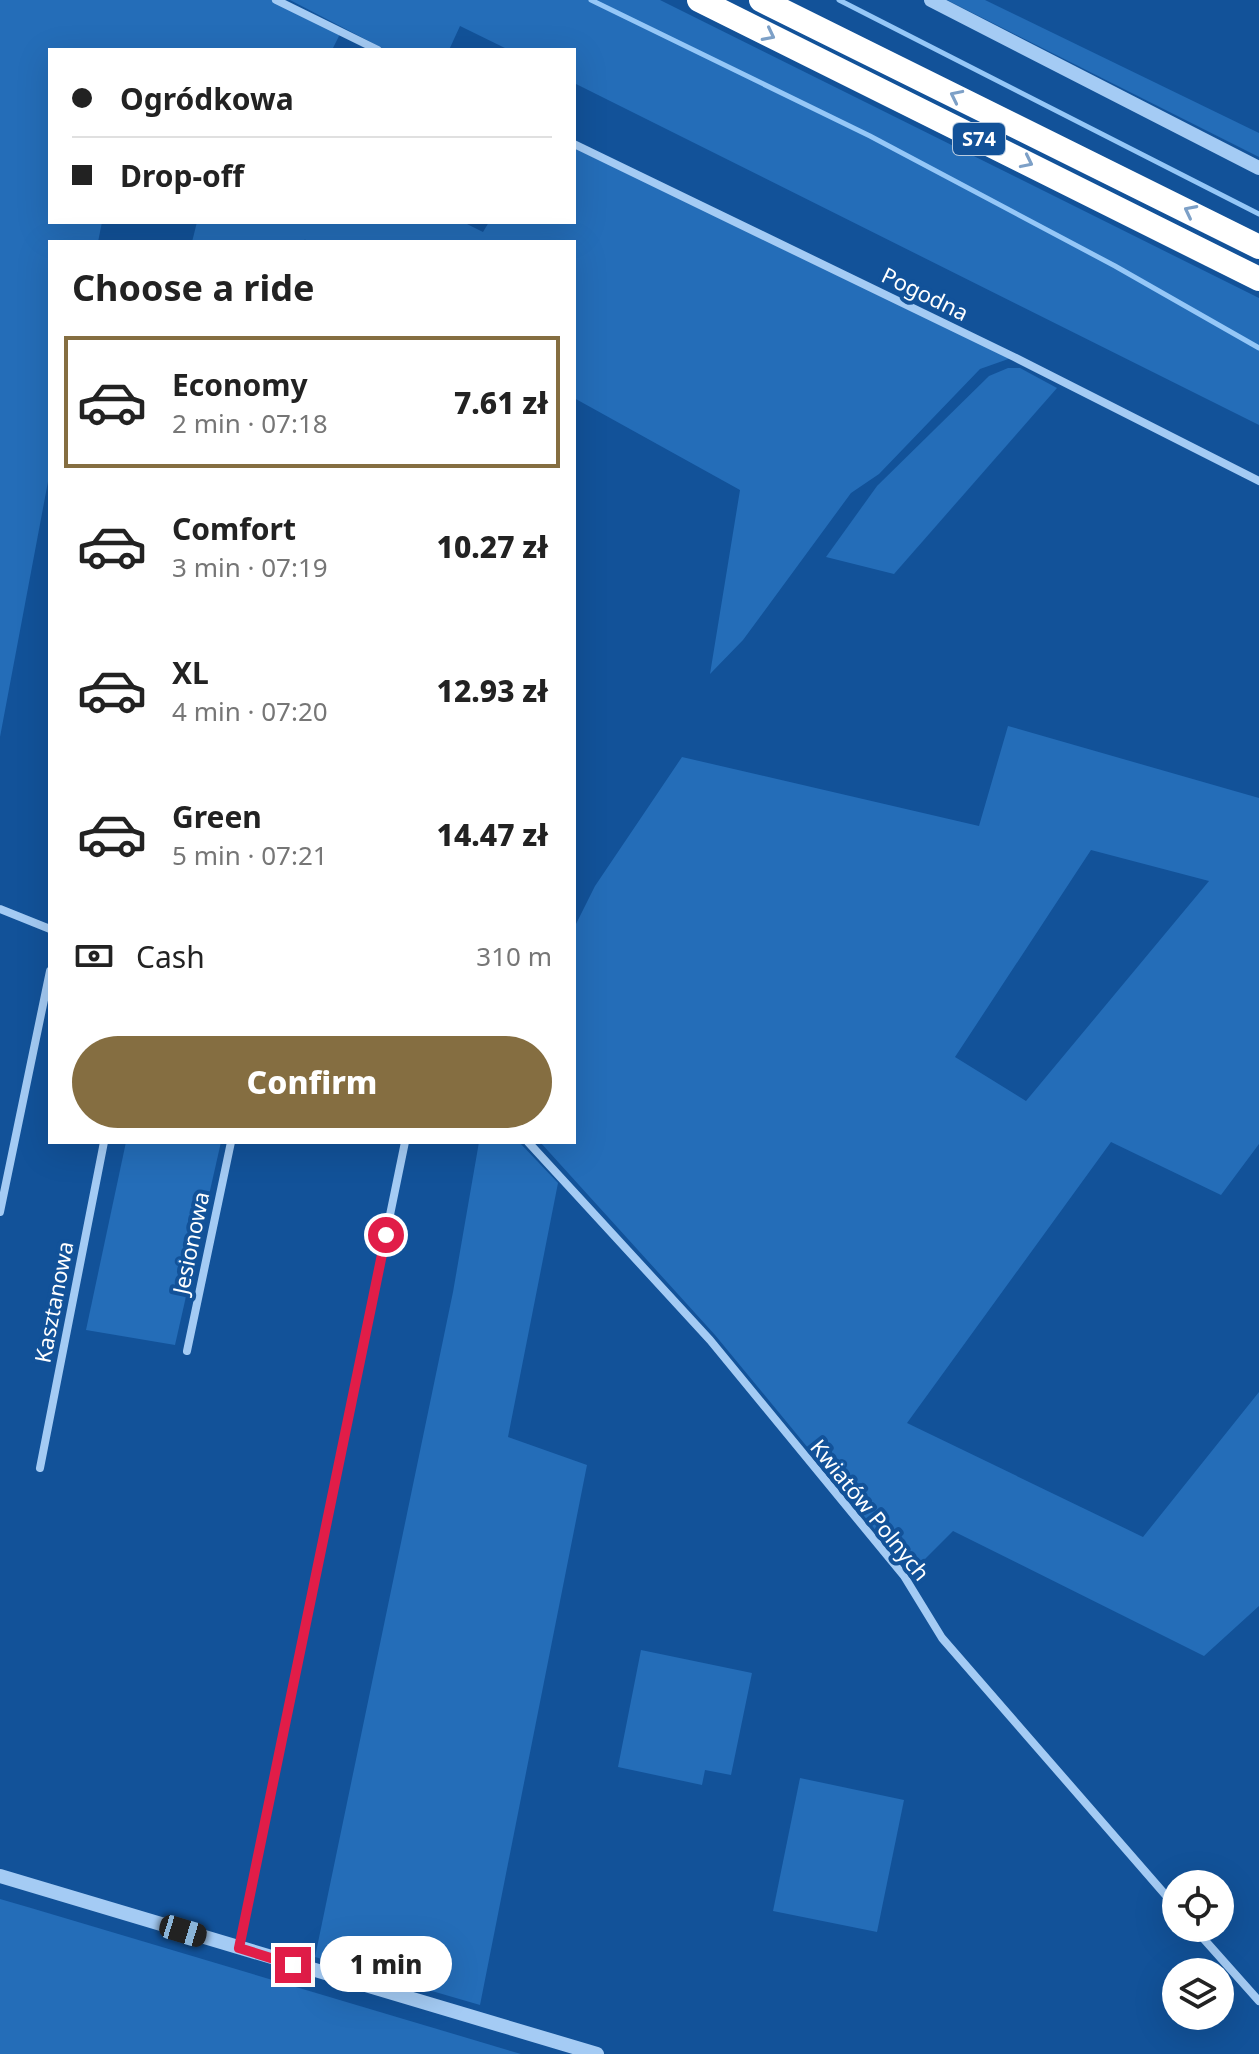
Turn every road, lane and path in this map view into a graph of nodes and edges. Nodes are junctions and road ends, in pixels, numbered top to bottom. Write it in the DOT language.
graph roads {
  1 [pos="276,0"];
  2 [pos="699,0"];
  3 [pos="761,0"];
  4 [pos="931,0"];
  5 [pos="374,48"];
  6 [pos="576,145"];
  7 [pos="1259,168"];
  8 [pos="1259,247"];
  9 [pos="1259,279"];
  10 [pos="1259,481"];
  11 [pos="0,909"];
  12 [pos="48,928"];
  13 [pos="48,981"];
  14 [pos="104,1144"];
  15 [pos="231,1144"];
  16 [pos="405,1144"];
  17 [pos="530,1144"];
  18 [pos="0,1212"];
  19 [pos="187,1351"];
  20 [pos="40,1468"];
  21 [pos="0,1876"];
  22 [pos="1162,1891"];
  23 [pos="1206,1942"];
  24 [pos="239,1948"];
  25 [pos="1259,2001"];
  26 [pos="597,2054"];
  1 -- 5 [label="street"];
  2 -- 9 [label="highway, S74, one-way"];
  8 -- 3 [label="highway, S74, one-way"];
  4 -- 7 [label="street"];
  6 -- 10 [label="street, Pogodna"];
  11 -- 12 [label="street"];
  13 -- 18 [label="street"];
  14 -- 20 [label="street, Kasztanowa"];
  15 -- 19 [label="street, Jesionowa"];
  16 -- 24 [label="street"];
  17 -- 22 [label="street, Kwiatów Polnych"];
  21 -- 24 [label="street"];
  23 -- 25 [label="street"];
  24 -- 26 [label="street"];
}
